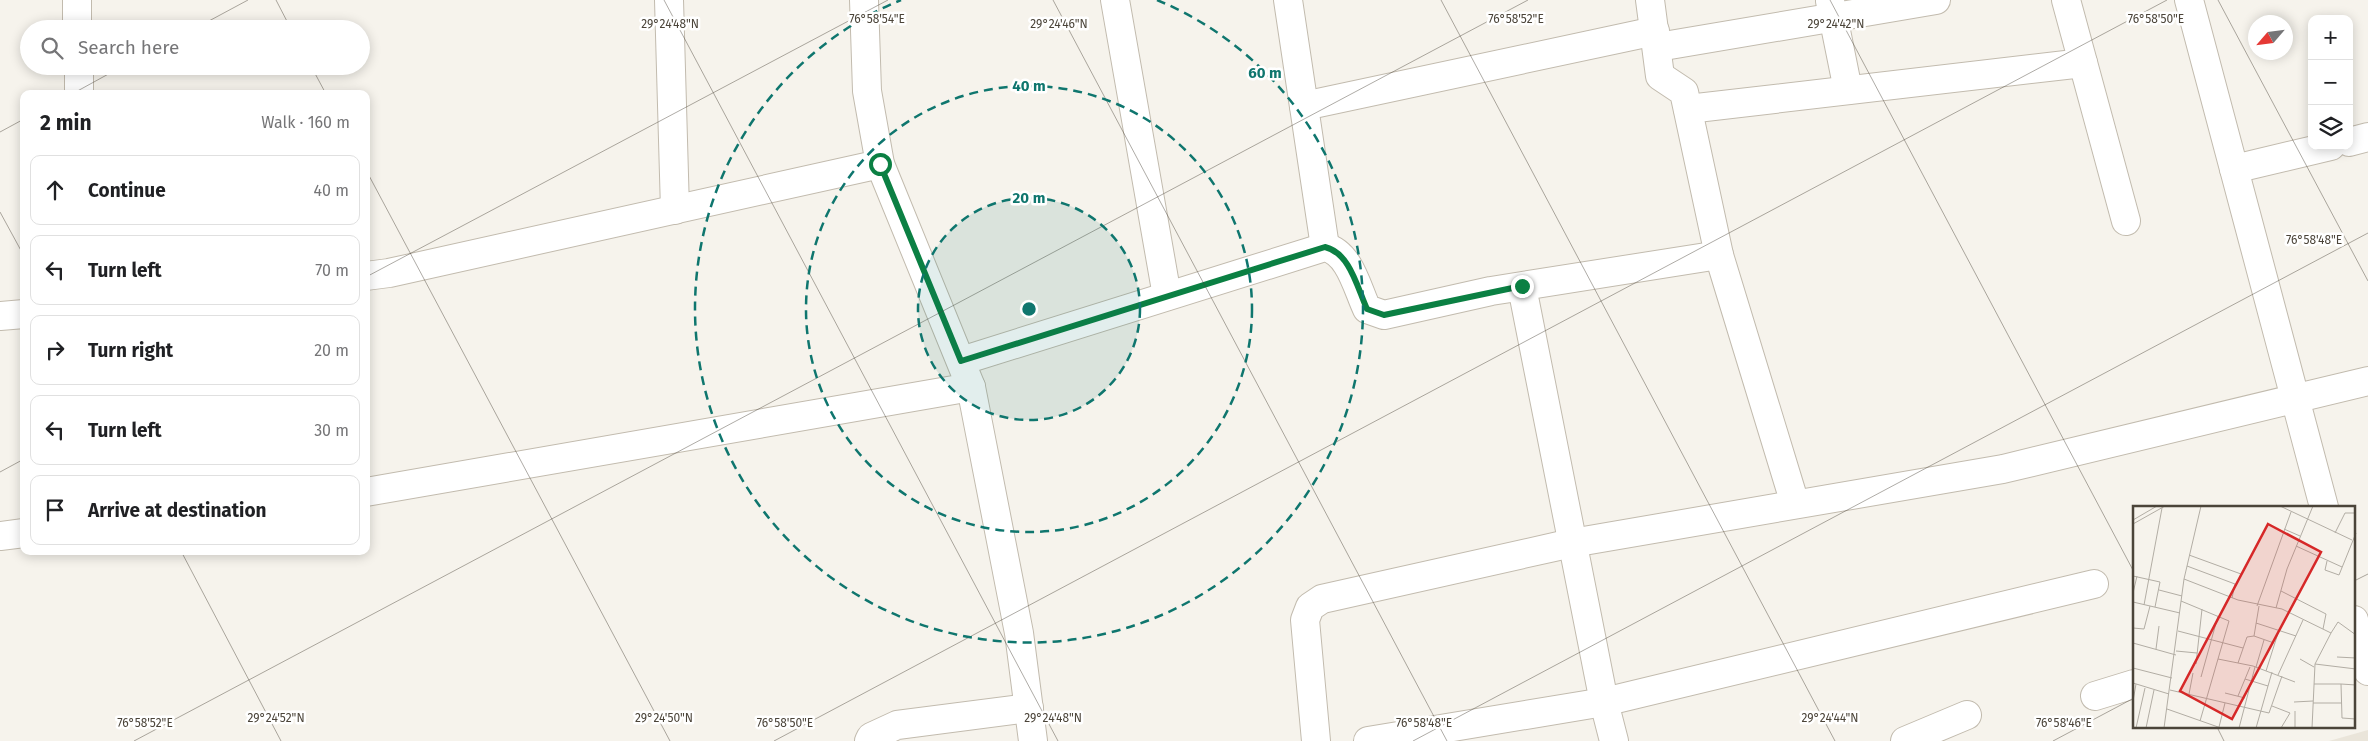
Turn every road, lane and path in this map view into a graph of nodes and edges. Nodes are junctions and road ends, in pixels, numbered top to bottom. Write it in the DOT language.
graph roads {
  1 [pos="76,0"];
  2 [pos="669,0"];
  3 [pos="864,0"];
  4 [pos="1115,0"];
  5 [pos="1288,0"];
  6 [pos="1650,0"];
  7 [pos="1936,0"];
  8 [pos="2066,0"];
  9 [pos="2188,0"];
  10 [pos="1831,9"];
  11 [pos="77,20"];
  12 [pos="1657,39"];
  13 [pos="2083,63"];
  14 [pos="78,75"];
  15 [pos="79,90"];
  16 [pos="1848,90"];
  17 [pos="1304,106"];
  18 [pos="1688,109"];
  19 [pos="2368,137"];
  20 [pos="2353,141"];
  21 [pos="2315,150"];
  22 [pos="880,164"];
  23 [pos="2234,170"];
  24 [pos="675,210"];
  25 [pos="2126,221"];
  26 [pos="1325,247"];
  27 [pos="1719,255"];
  28 [pos="370,275"];
  29 [pos="1522,286"];
  30 [pos="1167,296"];
  31 [pos="20,314"];
  32 [pos="0,316"];
  33 [pos="961,361"];
  34 [pos="2368,381"];
  35 [pos="971,387"];
  36 [pos="2294,397"];
  37 [pos="370,491"];
  38 [pos="1795,504"];
  39 [pos="2324,506"];
  40 [pos="20,534"];
  41 [pos="0,536"];
  42 [pos="1572,543"];
  43 [pos="2094,584"];
  44 [pos="2356,628"];
  45 [pos="2368,672"];
  46 [pos="2133,684"];
  47 [pos="2095,696"];
  48 [pos="1604,702"];
  49 [pos="1029,708"];
  50 [pos="1967,715"];
  51 [pos="870,741"];
  52 [pos="1033,741"];
  53 [pos="1316,741"];
  54 [pos="1368,741"];
  55 [pos="1614,741"];
  56 [pos="1905,741"];
  1 -- 11 [label="street"];
  2 -- 24 [label="street"];
  3 -- 22 [label="street"];
  4 -- 30 [label="street"];
  5 -- 17 [label="street"];
  6 -- 12 [label="street"];
  7 -- 10 [label="street"];
  8 -- 13 [label="street"];
  9 -- 23 [label="street"];
  10 -- 12 [label="street"];
  10 -- 16 [label="street"];
  12 -- 17 [label="street"];
  12 -- 18 [label="street"];
  13 -- 16 [label="street"];
  13 -- 25 [label="street"];
  14 -- 15 [label="street"];
  16 -- 18 [label="street"];
  17 -- 26 [label="street"];
  18 -- 27 [label="street"];
  19 -- 20 [label="street"];
  21 -- 23 [label="street"];
  22 -- 24 [label="street"];
  22 -- 33 [label="street"];
  23 -- 36 [label="street"];
  24 -- 28 [label="street"];
  26 -- 29 [label="street"];
  26 -- 30 [label="street"];
  27 -- 29 [label="street"];
  27 -- 38 [label="street"];
  29 -- 42 [label="street"];
  30 -- 33 [label="street"];
  31 -- 32 [label="street"];
  33 -- 35 [label="street"];
  34 -- 36 [label="street"];
  35 -- 37 [label="street"];
  35 -- 49 [label="street"];
  36 -- 38 [label="street"];
  36 -- 39 [label="street"];
  38 -- 42 [label="street"];
  40 -- 41 [label="street"];
  42 -- 48 [label="street"];
  42 -- 53 [label="street"];
  43 -- 48 [label="street"];
  44 -- 45 [label="street"];
  46 -- 47 [label="street"];
  48 -- 54 [label="street"];
  48 -- 55 [label="street"];
  49 -- 51 [label="street"];
  49 -- 52 [label="street"];
  50 -- 56 [label="street"];
}
